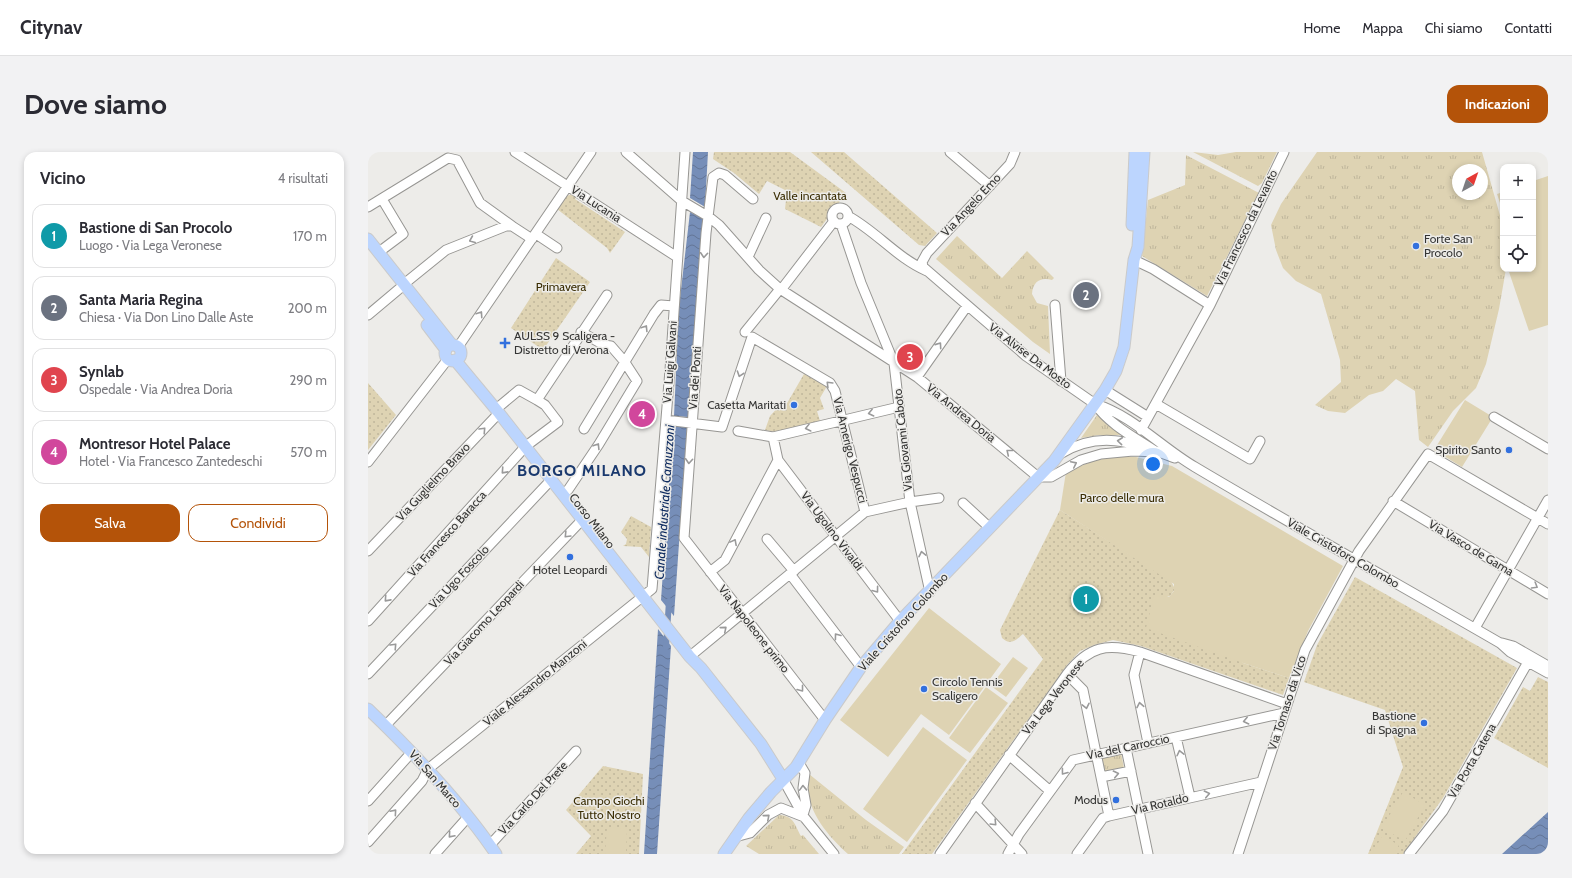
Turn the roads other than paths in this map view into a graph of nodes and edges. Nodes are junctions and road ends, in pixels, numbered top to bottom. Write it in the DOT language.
graph roads {
  1 [pos="515,152"];
  2 [pos="590,152"];
  3 [pos="626,152"];
  4 [pos="685,152"];
  5 [pos="950,152"];
  6 [pos="1015,152"];
  7 [pos="1135,152"];
  8 [pos="1144,152"];
  9 [pos="1284,152"];
  10 [pos="459,156"];
  11 [pos="567,185"];
  12 [pos="990,186"];
  13 [pos="382,199"];
  14 [pos="753,199"];
  15 [pos="684,202"];
  16 [pos="368,207"];
  17 [pos="492,213"];
  18 [pos="707,216"];
  19 [pos="848,216"];
  20 [pos="766,218"];
  21 [pos="837,222"];
  22 [pos="512,226"];
  23 [pos="495,230"];
  24 [pos="534,237"];
  25 [pos="368,239"];
  26 [pos="558,248"];
  27 [pos="373,251"];
  28 [pos="677,257"];
  29 [pos="748,257"];
  30 [pos="1134,260"];
  31 [pos="928,272"];
  32 [pos="401,286"];
  33 [pos="780,289"];
  34 [pos="606,295"];
  35 [pos="1054,305"];
  36 [pos="1210,305"];
  37 [pos="674,306"];
  38 [pos="967,306"];
  39 [pos="368,315"];
  40 [pos="581,332"];
  41 [pos="749,334"];
  42 [pos="454,353"];
  43 [pos="624,360"];
  44 [pos="894,363"];
  45 [pos="917,377"];
  46 [pos="1061,381"];
  47 [pos="1105,390"];
  48 [pos="537,400"];
  49 [pos="1095,404"];
  50 [pos="1156,404"];
  51 [pos="899,407"];
  52 [pos="500,409"];
  53 [pos="1148,417"];
  54 [pos="1494,418"];
  55 [pos="668,420"];
  56 [pos="843,420"];
  57 [pos="1126,420"];
  58 [pos="690,422"];
  59 [pos="584,429"];
  60 [pos="738,430"];
  61 [pos="1141,430"];
  62 [pos="773,437"];
  63 [pos="1260,441"];
  64 [pos="528,445"];
  65 [pos="1548,449"];
  66 [pos="1157,452"];
  67 [pos="1057,456"];
  68 [pos="778,460"];
  69 [pos="368,462"];
  70 [pos="1186,462"];
  71 [pos="1038,477"];
  72 [pos="551,480"];
  73 [pos="568,490"];
  74 [pos="939,498"];
  75 [pos="1548,500"];
  76 [pos="1393,501"];
  77 [pos="910,502"];
  78 [pos="963,503"];
  79 [pos="865,512"];
  80 [pos="1538,518"];
  81 [pos="582,520"];
  82 [pos="1548,524"];
  83 [pos="990,528"];
  84 [pos="836,537"];
  85 [pos="684,538"];
  86 [pos="767,539"];
  87 [pos="368,551"];
  88 [pos="1354,559"];
  89 [pos="1508,570"];
  90 [pos="710,572"];
  91 [pos="792,573"];
  92 [pos="930,592"];
  93 [pos="1548,594"];
  94 [pos="645,595"];
  95 [pos="742,614"];
  96 [pos="368,621"];
  97 [pos="900,621"];
  98 [pos="1475,628"];
  99 [pos="675,634"];
  100 [pos="1500,643"];
  101 [pos="1140,652"];
  102 [pos="694,654"];
  103 [pos="1528,662"];
  104 [pos="861,666"];
  105 [pos="1548,666"];
  106 [pos="702,668"];
  107 [pos="1548,673"];
  108 [pos="368,674"];
  109 [pos="1067,674"];
  110 [pos="1287,704"];
  111 [pos="1284,713"];
  112 [pos="369,714"];
  113 [pos="825,720"];
  114 [pos="385,726"];
  115 [pos="1176,737"];
  116 [pos="1148,743"];
  117 [pos="1126,748"];
  118 [pos="576,751"];
  119 [pos="412,752"];
  120 [pos="1096,754"];
  121 [pos="1009,755"];
  122 [pos="799,763"];
  123 [pos="428,769"];
  124 [pos="1131,771"];
  125 [pos="1101,777"];
  126 [pos="784,779"];
  127 [pos="1262,782"];
  128 [pos="1050,791"];
  129 [pos="1190,797"];
  130 [pos="368,801"];
  131 [pos="975,803"];
  132 [pos="1138,809"];
  133 [pos="803,816"];
  134 [pos="1109,816"];
  135 [pos="468,817"];
  136 [pos="371,831"];
  137 [pos="735,837"];
  138 [pos="368,842"];
  139 [pos="1013,843"];
  140 [pos="493,850"];
  141 [pos="435,854"];
  142 [pos="724,854"];
  143 [pos="834,854"];
  144 [pos="940,854"];
  145 [pos="1008,854"];
  146 [pos="1022,854"];
  147 [pos="1077,854"];
  148 [pos="1148,854"];
  149 [pos="1238,854"];
  150 [pos="1409,854"];
  1 -- 11 [label="street, Via Lucania"];
  2 -- 11 [label="street"];
  3 -- 15 [label="street, Via Andrea Doria"];
  4 -- 15 [label="street, Via Luigi Galvani"];
  5 -- 12 [label="street"];
  6 -- 12 [label="street, Via Angelo Emo"];
  7 -- 30 [label="main road"];
  8 -- 30 [label="main road"];
  9 -- 36 [label="street, Via Francesco da Levanto"];
  10 -- 13 [label="street"];
  10 -- 17 [label="street"];
  11 -- 24 [label="street"];
  11 -- 28 [label="street, Via Lucania"];
  12 -- 31 [label="street, Via Angelo Emo"];
  13 -- 16 [label="street"];
  13 -- 27 [label="street"];
  14 -- 18 [label="street"];
  15 -- 18 [label="street, Via Andrea Doria"];
  15 -- 28 [label="street, Via Luigi Galvani"];
  17 -- 22 [label="street"];
  17 -- 23 [label="street"];
  18 -- 29 [label="street, Via Andrea Doria"];
  18 -- 58 [label="street, Via dei Ponti, one-way"];
  19 -- 21 [label="street"];
  19 -- 21 [label="street, Via Alvise Da Mosto"];
  19 -- 31 [label="street, Via Alvise Da Mosto"];
  20 -- 29 [label="street"];
  21 -- 33 [label="street"];
  21 -- 44 [label="street, Via Giovanni Caboto"];
  22 -- 23 [label="street"];
  22 -- 24 [label="street"];
  23 -- 32 [label="street, one-way"];
  24 -- 26 [label="street"];
  42 -- 24 [label="street, one-way"];
  25 -- 27 [label="main road, Corso Milano"];
  27 -- 32 [label="main road, Corso Milano"];
  28 -- 37 [label="street, Via Luigi Galvani"];
  29 -- 33 [label="street, Via Andrea Doria"];
  30 -- 36 [label="street"];
  30 -- 47 [label="main road"];
  31 -- 38 [label="street, Via Alvise Da Mosto"];
  32 -- 39 [label="street"];
  32 -- 42 [label="main road, Corso Milano"];
  33 -- 41 [label="street"];
  33 -- 44 [label="street, Via Andrea Doria"];
  34 -- 40 [label="street"];
  35 -- 46 [label="street"];
  36 -- 50 [label="street, Via Francesco da Levanto"];
  43 -- 37 [label="street, one-way"];
  37 -- 55 [label="street, Via Luigi Galvani"];
  45 -- 38 [label="street, one-way"];
  38 -- 46 [label="street, Via Alvise Da Mosto"];
  40 -- 43 [label="street"];
  40 -- 48 [label="street"];
  56 -- 41 [label="street, Via Amerigo Vespucci, one-way"];
  41 -- 58 [label="street, one-way"];
  42 -- 52 [label="main road, Corso Milano"];
  42 -- 69 [label="street"];
  43 -- 59 [label="street"];
  73 -- 43 [label="street, one-way"];
  44 -- 45 [label="street, Via Andrea Doria"];
  44 -- 51 [label="street, Via Giovanni Caboto"];
  71 -- 45 [label="street, Via Andrea Doria, one-way"];
  46 -- 49 [label="street, Via Alvise Da Mosto"];
  47 -- 49 [label="main road"];
  47 -- 53 [label="street"];
  47 -- 57 [label="street, Viale Cristoforo Colombo"];
  48 -- 52 [label="street, Via Guglielmo Bravo"];
  48 -- 64 [label="street, Via Francesco Baracca"];
  49 -- 57 [label="street, Viale Cristoforo Colombo"];
  49 -- 66 [label="street, Viale Cristoforo Colombo"];
  49 -- 67 [label="main road, Viale Cristoforo Colombo"];
  50 -- 53 [label="street, Via Francesco da Levanto"];
  50 -- 63 [label="street"];
  51 -- 56 [label="street, one-way"];
  51 -- 77 [label="street, Via Giovanni Caboto"];
  52 -- 64 [label="main road, Corso Milano"];
  87 -- 52 [label="street, Via Guglielmo Bravo, one-way"];
  53 -- 61 [label="street, Via Francesco da Levanto"];
  54 -- 65 [label="street"];
  55 -- 58 [label="street"];
  55 -- 94 [label="street, Via Luigi Galvani"];
  56 -- 62 [label="street, one-way"];
  56 -- 79 [label="street, Via Amerigo Vespucci"];
  57 -- 61 [label="street, Viale Cristoforo Colombo"];
  58 -- 85 [label="street, Via dei Ponti, one-way"];
  60 -- 62 [label="street"];
  61 -- 70 [label="street, Viale Cristoforo Colombo"];
  62 -- 68 [label="street, Via Ugolino Vivaldi"];
  64 -- 72 [label="main road, Corso Milano"];
  64 -- 73 [label="main road, Corso Milano"];
  64 -- 96 [label="street, Via Francesco Baracca, one-way"];
  66 -- 67 [label="street, Viale Cristoforo Colombo, one-way"];
  66 -- 70 [label="street, Viale Cristoforo Colombo"];
  71 -- 66 [label="street, Viale Cristoforo Colombo, one-way"];
  67 -- 71 [label="main road, Viale Cristoforo Colombo"];
  68 -- 84 [label="street, Via Ugolino Vivaldi"];
  90 -- 68 [label="street, one-way"];
  70 -- 88 [label="street, Viale Cristoforo Colombo"];
  71 -- 83 [label="main road, Viale Cristoforo Colombo"];
  72 -- 81 [label="main road, Corso Milano"];
  108 -- 72 [label="street, Via Ugo Foscolo, one-way"];
  73 -- 94 [label="main road, Corso Milano"];
  74 -- 77 [label="street"];
  75 -- 80 [label="street"];
  76 -- 80 [label="street, Via Tomaso da Vico"];
  76 -- 88 [label="street, Via Tomaso da Vico"];
  76 -- 89 [label="street, Via Vasco de Gama"];
  77 -- 79 [label="street"];
  92 -- 77 [label="street, Via Giovanni Caboto, one-way"];
  78 -- 83 [label="street"];
  79 -- 84 [label="street"];
  80 -- 82 [label="street"];
  80 -- 89 [label="street"];
  81 -- 94 [label="main road, Corso Milano"];
  81 -- 114 [label="street, Via Giacomo Leopardi, one-way"];
  83 -- 92 [label="main road, Viale Cristoforo Colombo"];
  84 -- 91 [label="street"];
  84 -- 97 [label="street, Via Ugolino Vivaldi, one-way"];
  85 -- 90 [label="street, Via Napoleone primo"];
  86 -- 91 [label="street"];
  88 -- 98 [label="street, Viale Cristoforo Colombo"];
  88 -- 110 [label="street, Via Tomaso da Vico"];
  89 -- 93 [label="street, Via Vasco de Gama, one-way"];
  89 -- 98 [label="street"];
  90 -- 95 [label="street, Via Napoleone primo"];
  91 -- 95 [label="street"];
  104 -- 91 [label="street, one-way"];
  92 -- 97 [label="main road, Viale Cristoforo Colombo"];
  94 -- 99 [label="main road, Corso Milano"];
  94 -- 123 [label="street, Viale Alessandro Manzoni"];
  102 -- 95 [label="street, one-way"];
  95 -- 113 [label="street, Via Napoleone primo, one-way"];
  97 -- 104 [label="main road, Viale Cristoforo Colombo"];
  98 -- 100 [label="street, Viale Cristoforo Colombo"];
  99 -- 102 [label="main road, Corso Milano"];
  99 -- 106 [label="main road, Corso Milano"];
  100 -- 103 [label="street, Viale Cristoforo Colombo"];
  100 -- 105 [label="street, Viale Cristoforo Colombo"];
  101 -- 109 [label="street, Via Lega Veronese"];
  101 -- 110 [label="street, Via Lega Veronese"];
  116 -- 101 [label="street, one-way"];
  102 -- 106 [label="main road, Corso Milano"];
  103 -- 107 [label="street, Viale Cristoforo Colombo"];
  103 -- 150 [label="street, Via Porta Catena"];
  104 -- 113 [label="main road, Viale Cristoforo Colombo"];
  106 -- 126 [label="main road, Corso Milano"];
  109 -- 120 [label="street, one-way"];
  109 -- 121 [label="street, Via Lega Veronese"];
  110 -- 111 [label="street, Via Tomaso da Vico"];
  111 -- 115 [label="street, Via del Carroccio, one-way"];
  111 -- 127 [label="street, Via Tomaso da Vico"];
  112 -- 114 [label="main road, Via San Marco"];
  113 -- 122 [label="main road, Viale Cristoforo Colombo"];
  114 -- 119 [label="main road, Via San Marco"];
  115 -- 116 [label="street, Via del Carroccio"];
  129 -- 115 [label="street, one-way"];
  116 -- 117 [label="street, Via del Carroccio"];
  117 -- 120 [label="street, Via del Carroccio"];
  117 -- 124 [label="street"];
  118 -- 140 [label="street, Via Carlo Del Prete"];
  119 -- 123 [label="main road, Via San Marco"];
  119 -- 130 [label="street"];
  120 -- 125 [label="street"];
  120 -- 128 [label="street, Via del Carroccio, one-way"];
  121 -- 128 [label="street"];
  121 -- 131 [label="street, Via Lega Veronese"];
  122 -- 126 [label="main road, Viale Cristoforo Colombo"];
  133 -- 122 [label="street, one-way"];
  123 -- 135 [label="main road, Via San Marco"];
  136 -- 123 [label="street, Viale Alessandro Manzoni, one-way"];
  125 -- 124 [label="street, one-way"];
  124 -- 132 [label="street"];
  125 -- 134 [label="street"];
  126 -- 133 [label="street"];
  126 -- 137 [label="main road, Viale Cristoforo Colombo"];
  129 -- 127 [label="street, Via Rotaldo, one-way"];
  127 -- 149 [label="street, Via Tomaso da Vico"];
  128 -- 139 [label="street, Via del Carroccio"];
  129 -- 132 [label="street, Via Rotaldo"];
  131 -- 139 [label="street, one-way"];
  131 -- 144 [label="street, Via Lega Veronese"];
  132 -- 134 [label="street, Via Rotaldo"];
  132 -- 148 [label="street"];
  137 -- 133 [label="street, one-way"];
  133 -- 143 [label="street"];
  134 -- 147 [label="street, Via Rotaldo"];
  135 -- 140 [label="main road, Via San Marco"];
  135 -- 141 [label="street, one-way"];
  136 -- 138 [label="street, Viale Alessandro Manzoni"];
  137 -- 142 [label="main road, Viale Cristoforo Colombo"];
  139 -- 145 [label="street, Via del Carroccio"];
  139 -- 146 [label="street"];
}
